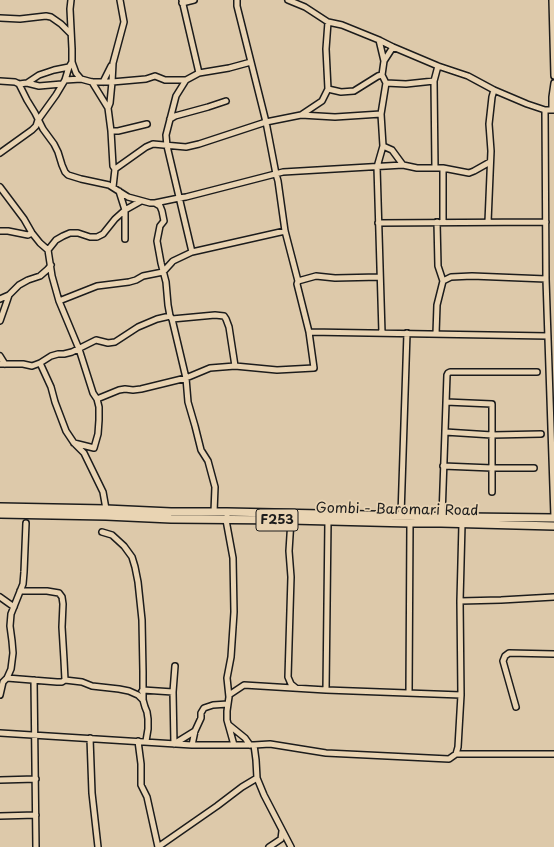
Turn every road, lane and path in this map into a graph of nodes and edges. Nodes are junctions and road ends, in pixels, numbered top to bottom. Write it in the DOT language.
graph roads {
  1 [pos="71,0"];
  2 [pos="120,0"];
  3 [pos="194,0"];
  4 [pos="237,0"];
  5 [pos="288,0"];
  6 [pos="552,0"];
  7 [pos="182,2"];
  8 [pos="0,18"];
  9 [pos="328,22"];
  10 [pos="71,34"];
  11 [pos="379,40"];
  12 [pos="393,47"];
  13 [pos="384,61"];
  14 [pos="72,62"];
  15 [pos="251,62"];
  16 [pos="113,63"];
  17 [pos="438,66"];
  18 [pos="69,67"];
  19 [pos="199,73"];
  20 [pos="382,75"];
  21 [pos="554,76"];
  22 [pos="81,79"];
  23 [pos="186,80"];
  24 [pos="0,81"];
  25 [pos="434,81"];
  26 [pos="63,82"];
  27 [pos="92,82"];
  28 [pos="103,82"];
  29 [pos="112,82"];
  30 [pos="386,82"];
  31 [pos="27,83"];
  32 [pos="554,83"];
  33 [pos="19,84"];
  34 [pos="328,89"];
  35 [pos="494,90"];
  36 [pos="226,101"];
  37 [pos="108,108"];
  38 [pos="545,110"];
  39 [pos="553,110"];
  40 [pos="381,114"];
  41 [pos="301,115"];
  42 [pos="170,119"];
  43 [pos="38,120"];
  44 [pos="266,122"];
  45 [pos="147,124"];
  46 [pos="111,131"];
  47 [pos="167,146"];
  48 [pos="383,146"];
  49 [pos="0,153"];
  50 [pos="490,162"];
  51 [pos="403,165"];
  52 [pos="377,167"];
  53 [pos="115,168"];
  54 [pos="435,168"];
  55 [pos="442,168"];
  56 [pos="276,174"];
  57 [pos="0,188"];
  58 [pos="113,188"];
  59 [pos="119,191"];
  60 [pos="179,198"];
  61 [pos="141,201"];
  62 [pos="155,203"];
  63 [pos="125,210"];
  64 [pos="378,222"];
  65 [pos="440,222"];
  66 [pos="488,222"];
  67 [pos="546,222"];
  68 [pos="0,231"];
  69 [pos="285,231"];
  70 [pos="32,234"];
  71 [pos="125,239"];
  72 [pos="48,250"];
  73 [pos="192,252"];
  74 [pos="51,266"];
  75 [pos="163,272"];
  76 [pos="40,276"];
  77 [pos="380,277"];
  78 [pos="546,279"];
  79 [pos="298,280"];
  80 [pos="53,281"];
  81 [pos="443,281"];
  82 [pos="9,294"];
  83 [pos="0,298"];
  84 [pos="58,301"];
  85 [pos="171,318"];
  86 [pos="0,321"];
  87 [pos="547,328"];
  88 [pos="554,328"];
  89 [pos="309,332"];
  90 [pos="382,333"];
  91 [pos="407,334"];
  92 [pos="436,334"];
  93 [pos="548,336"];
  94 [pos="79,349"];
  95 [pos="0,356"];
  96 [pos="40,363"];
  97 [pos="3,364"];
  98 [pos="235,366"];
  99 [pos="537,372"];
  100 [pos="186,378"];
  101 [pos="97,399"];
  102 [pos="446,402"];
  103 [pos="445,432"];
  104 [pos="540,434"];
  105 [pos="492,435"];
  106 [pos="74,443"];
  107 [pos="443,466"];
  108 [pos="492,468"];
  109 [pos="534,468"];
  110 [pos="492,492"];
  111 [pos="0,507"];
  112 [pos="106,509"];
  113 [pos="214,512"];
  114 [pos="227,512"];
  115 [pos="0,514"];
  116 [pos="401,515"];
  117 [pos="442,516"];
  118 [pos="501,517"];
  119 [pos="554,518"];
  120 [pos="226,520"];
  121 [pos="291,520"];
  122 [pos="328,521"];
  123 [pos="26,523"];
  124 [pos="410,523"];
  125 [pos="462,524"];
  126 [pos="500,525"];
  127 [pos="554,526"];
  128 [pos="102,532"];
  129 [pos="20,590"];
  130 [pos="554,597"];
  131 [pos="0,598"];
  132 [pos="460,601"];
  133 [pos="14,607"];
  134 [pos="554,654"];
  135 [pos="175,666"];
  136 [pos="7,678"];
  137 [pos="34,680"];
  138 [pos="65,680"];
  139 [pos="1,686"];
  140 [pos="296,688"];
  141 [pos="143,690"];
  142 [pos="326,690"];
  143 [pos="173,692"];
  144 [pos="409,693"];
  145 [pos="0,694"];
  146 [pos="138,695"];
  147 [pos="229,695"];
  148 [pos="461,695"];
  149 [pos="143,700"];
  150 [pos="228,704"];
  151 [pos="516,707"];
  152 [pos="229,725"];
  153 [pos="195,731"];
  154 [pos="0,733"];
  155 [pos="35,734"];
  156 [pos="90,738"];
  157 [pos="138,741"];
  158 [pos="146,742"];
  159 [pos="174,744"];
  160 [pos="192,745"];
  161 [pos="234,745"];
  162 [pos="252,745"];
  163 [pos="456,754"];
  164 [pos="554,754"];
  165 [pos="257,778"];
  166 [pos="0,780"];
  167 [pos="36,780"];
  168 [pos="36,815"];
  169 [pos="0,816"];
  170 [pos="282,831"];
  171 [pos="36,847"];
  172 [pos="98,847"];
  173 [pos="158,847"];
  174 [pos="269,847"];
  175 [pos="291,847"];
  1 -- 10 [label="street"];
  2 -- 16 [label="street"];
  3 -- 7 [label="street"];
  4 -- 15 [label="street"];
  5 -- 9 [label="street"];
  6 -- 21 [label="street"];
  7 -- 19 [label="street"];
  8 -- 10 [label="street"];
  9 -- 11 [label="street"];
  9 -- 34 [label="street"];
  10 -- 14 [label="street"];
  11 -- 12 [label="street"];
  11 -- 13 [label="street"];
  12 -- 13 [label="street"];
  12 -- 17 [label="street"];
  13 -- 20 [label="street"];
  14 -- 18 [label="street"];
  14 -- 22 [label="street"];
  15 -- 19 [label="street"];
  15 -- 44 [label="street"];
  16 -- 28 [label="street"];
  16 -- 29 [label="street"];
  17 -- 25 [label="street"];
  17 -- 35 [label="street"];
  18 -- 26 [label="street"];
  18 -- 31 [label="street"];
  19 -- 23 [label="street"];
  20 -- 30 [label="street"];
  20 -- 34 [label="street"];
  22 -- 26 [label="street"];
  22 -- 27 [label="street"];
  23 -- 29 [label="street"];
  23 -- 42 [label="street"];
  24 -- 33 [label="street"];
  25 -- 30 [label="street"];
  25 -- 54 [label="street"];
  26 -- 31 [label="street"];
  26 -- 43 [label="street"];
  27 -- 28 [label="street"];
  27 -- 37 [label="street"];
  28 -- 29 [label="street"];
  29 -- 37 [label="street"];
  30 -- 40 [label="street"];
  31 -- 33 [label="street"];
  32 -- 39 [label="street"];
  33 -- 43 [label="street"];
  34 -- 41 [label="street"];
  35 -- 38 [label="street"];
  35 -- 50 [label="street"];
  36 -- 42 [label="street"];
  37 -- 46 [label="street"];
  38 -- 39 [label="street"];
  38 -- 67 [label="street"];
  40 -- 41 [label="street"];
  40 -- 48 [label="street"];
  41 -- 44 [label="street"];
  42 -- 47 [label="street"];
  43 -- 49 [label="street"];
  43 -- 58 [label="street"];
  44 -- 47 [label="street"];
  44 -- 56 [label="street"];
  45 -- 46 [label="street"];
  46 -- 53 [label="street"];
  47 -- 53 [label="street"];
  47 -- 60 [label="street"];
  48 -- 51 [label="street"];
  48 -- 52 [label="street"];
  50 -- 55 [label="street"];
  50 -- 66 [label="street"];
  51 -- 52 [label="street"];
  51 -- 54 [label="street"];
  52 -- 56 [label="street"];
  52 -- 64 [label="street"];
  53 -- 58 [label="street"];
  54 -- 55 [label="street"];
  55 -- 65 [label="street"];
  56 -- 60 [label="street"];
  56 -- 69 [label="street"];
  57 -- 70 [label="street"];
  58 -- 59 [label="street"];
  59 -- 61 [label="street"];
  59 -- 63 [label="street"];
  60 -- 62 [label="street"];
  60 -- 73 [label="street"];
  61 -- 62 [label="street"];
  61 -- 63 [label="street"];
  62 -- 75 [label="street"];
  63 -- 71 [label="street"];
  63 -- 72 [label="street"];
  64 -- 65 [label="street"];
  64 -- 77 [label="street"];
  65 -- 66 [label="street"];
  65 -- 81 [label="street"];
  66 -- 67 [label="street"];
  67 -- 78 [label="street"];
  68 -- 70 [label="street"];
  69 -- 73 [label="street"];
  69 -- 79 [label="street"];
  70 -- 72 [label="street"];
  72 -- 74 [label="street"];
  73 -- 75 [label="street"];
  74 -- 76 [label="street"];
  74 -- 80 [label="street"];
  75 -- 84 [label="street"];
  75 -- 85 [label="street"];
  76 -- 80 [label="street"];
  76 -- 82 [label="street"];
  77 -- 79 [label="street"];
  77 -- 90 [label="street"];
  78 -- 81 [label="street"];
  78 -- 87 [label="street"];
  79 -- 89 [label="street"];
  80 -- 84 [label="street"];
  81 -- 92 [label="street"];
  82 -- 83 [label="street"];
  82 -- 86 [label="street"];
  84 -- 94 [label="street"];
  85 -- 94 [label="street"];
  85 -- 98 [label="street"];
  85 -- 100 [label="street"];
  87 -- 88 [label="street"];
  87 -- 93 [label="street"];
  89 -- 90 [label="street"];
  89 -- 98 [label="street"];
  90 -- 91 [label="street"];
  91 -- 92 [label="street"];
  91 -- 116 [label="street"];
  92 -- 93 [label="street"];
  93 -- 119 [label="street"];
  94 -- 96 [label="street"];
  94 -- 101 [label="street"];
  95 -- 97 [label="street"];
  96 -- 97 [label="street"];
  96 -- 106 [label="street"];
  98 -- 100 [label="street"];
  99 -- 102 [label="street"];
  100 -- 101 [label="street"];
  100 -- 113 [label="street"];
  101 -- 106 [label="street"];
  102 -- 103 [label="street"];
  102 -- 105 [label="street"];
  103 -- 105 [label="street"];
  103 -- 107 [label="street"];
  104 -- 105 [label="street"];
  105 -- 108 [label="street"];
  106 -- 112 [label="street"];
  107 -- 108 [label="street"];
  107 -- 117 [label="street"];
  108 -- 109 [label="street"];
  108 -- 110 [label="street"];
  111 -- 112 [label="main road, Gombi - Baromari Road / F253"];
  112 -- 113 [label="main road, Gombi - Baromari Road / F253"];
  113 -- 114 [label="main road, Gombi - Baromari Road / F253"];
  114 -- 116 [label="main road, Gombi - Baromari Road / F253"];
  114 -- 120 [label="street"];
  115 -- 120 [label="main road, Gombi - Baromari Road / F253"];
  116 -- 117 [label="main road, Gombi - Baromari Road / F253"];
  117 -- 118 [label="main road, Gombi - Baromari Road / F253"];
  118 -- 119 [label="main road, Gombi - Baromari Road / F253"];
  118 -- 126 [label="main road"];
  120 -- 121 [label="main road, Gombi - Baromari Road / F253"];
  120 -- 147 [label="street"];
  121 -- 122 [label="main road, Gombi - Baromari Road / F253"];
  121 -- 140 [label="street"];
  122 -- 124 [label="main road, Gombi - Baromari Road / F253"];
  122 -- 142 [label="street"];
  123 -- 129 [label="street"];
  124 -- 125 [label="main road, Gombi - Baromari Road / F253"];
  124 -- 144 [label="street"];
  125 -- 126 [label="main road, Gombi - Baromari Road / F253"];
  125 -- 132 [label="street"];
  126 -- 127 [label="main road, Gombi - Baromari Road / F253"];
  128 -- 141 [label="street"];
  129 -- 133 [label="street"];
  129 -- 138 [label="street"];
  130 -- 132 [label="street"];
  131 -- 133 [label="street"];
  132 -- 148 [label="street"];
  133 -- 136 [label="street"];
  134 -- 151 [label="street"];
  135 -- 143 [label="street"];
  136 -- 137 [label="street"];
  136 -- 139 [label="street"];
  137 -- 138 [label="street"];
  137 -- 155 [label="street"];
  138 -- 146 [label="street"];
  139 -- 145 [label="street"];
  140 -- 142 [label="street"];
  140 -- 147 [label="street"];
  141 -- 143 [label="street"];
  141 -- 146 [label="street"];
  141 -- 149 [label="street"];
  142 -- 144 [label="street"];
  143 -- 159 [label="street"];
  144 -- 148 [label="street"];
  146 -- 149 [label="street"];
  147 -- 150 [label="street"];
  148 -- 163 [label="street"];
  149 -- 158 [label="street"];
  150 -- 152 [label="street"];
  150 -- 153 [label="street"];
  152 -- 161 [label="street"];
  152 -- 162 [label="street"];
  153 -- 159 [label="street"];
  153 -- 160 [label="street"];
  154 -- 155 [label="street"];
  155 -- 156 [label="street"];
  155 -- 167 [label="street"];
  156 -- 157 [label="street"];
  156 -- 172 [label="street"];
  157 -- 158 [label="street"];
  157 -- 173 [label="street"];
  158 -- 159 [label="street"];
  159 -- 160 [label="street"];
  160 -- 161 [label="street"];
  161 -- 162 [label="street"];
  162 -- 163 [label="street"];
  162 -- 165 [label="street"];
  163 -- 164 [label="street"];
  165 -- 170 [label="street"];
  165 -- 173 [label="street"];
  166 -- 167 [label="street"];
  167 -- 168 [label="street"];
  168 -- 169 [label="street"];
  168 -- 171 [label="street"];
  170 -- 174 [label="street"];
  170 -- 175 [label="street"];
}
